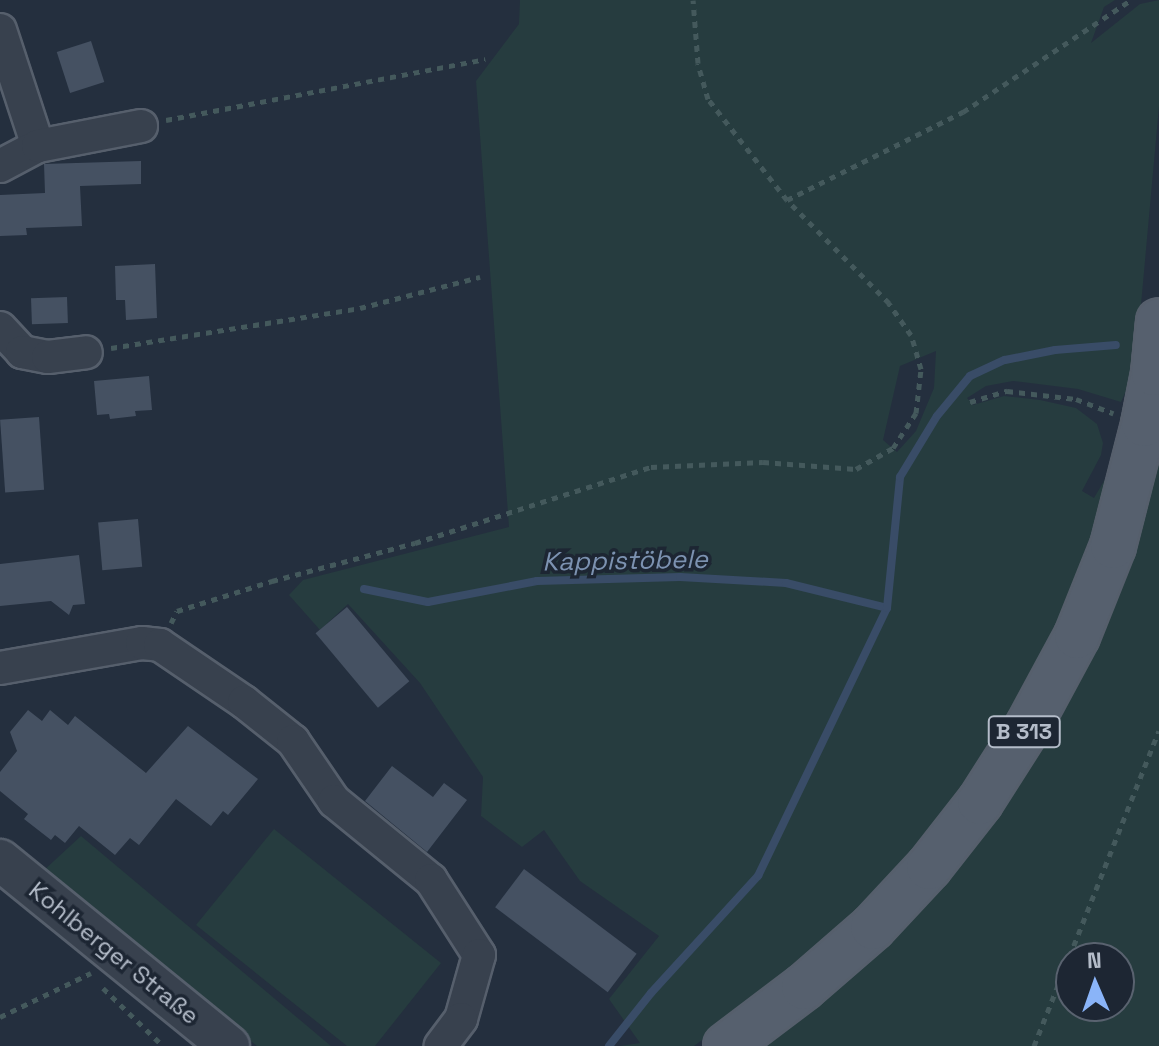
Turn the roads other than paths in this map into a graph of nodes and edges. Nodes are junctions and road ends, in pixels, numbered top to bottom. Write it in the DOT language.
graph roads {
  1 [pos="0,30"];
  2 [pos="141,126"];
  3 [pos="38,146"];
  4 [pos="0,166"];
  5 [pos="1159,321"];
  6 [pos="0,328"];
  7 [pos="86,352"];
  8 [pos="0,668"];
  9 [pos="0,860"];
  10 [pos="229,1046"];
  11 [pos="441,1046"];
  12 [pos="726,1046"];
  1 -- 3 [label="street"];
  2 -- 3 [label="street"];
  3 -- 4 [label="street"];
  5 -- 12 [label="main road, B 313"];
  6 -- 7 [label="street"];
  8 -- 11 [label="street"];
  9 -- 10 [label="street, Kohlberger Straße"];
}
